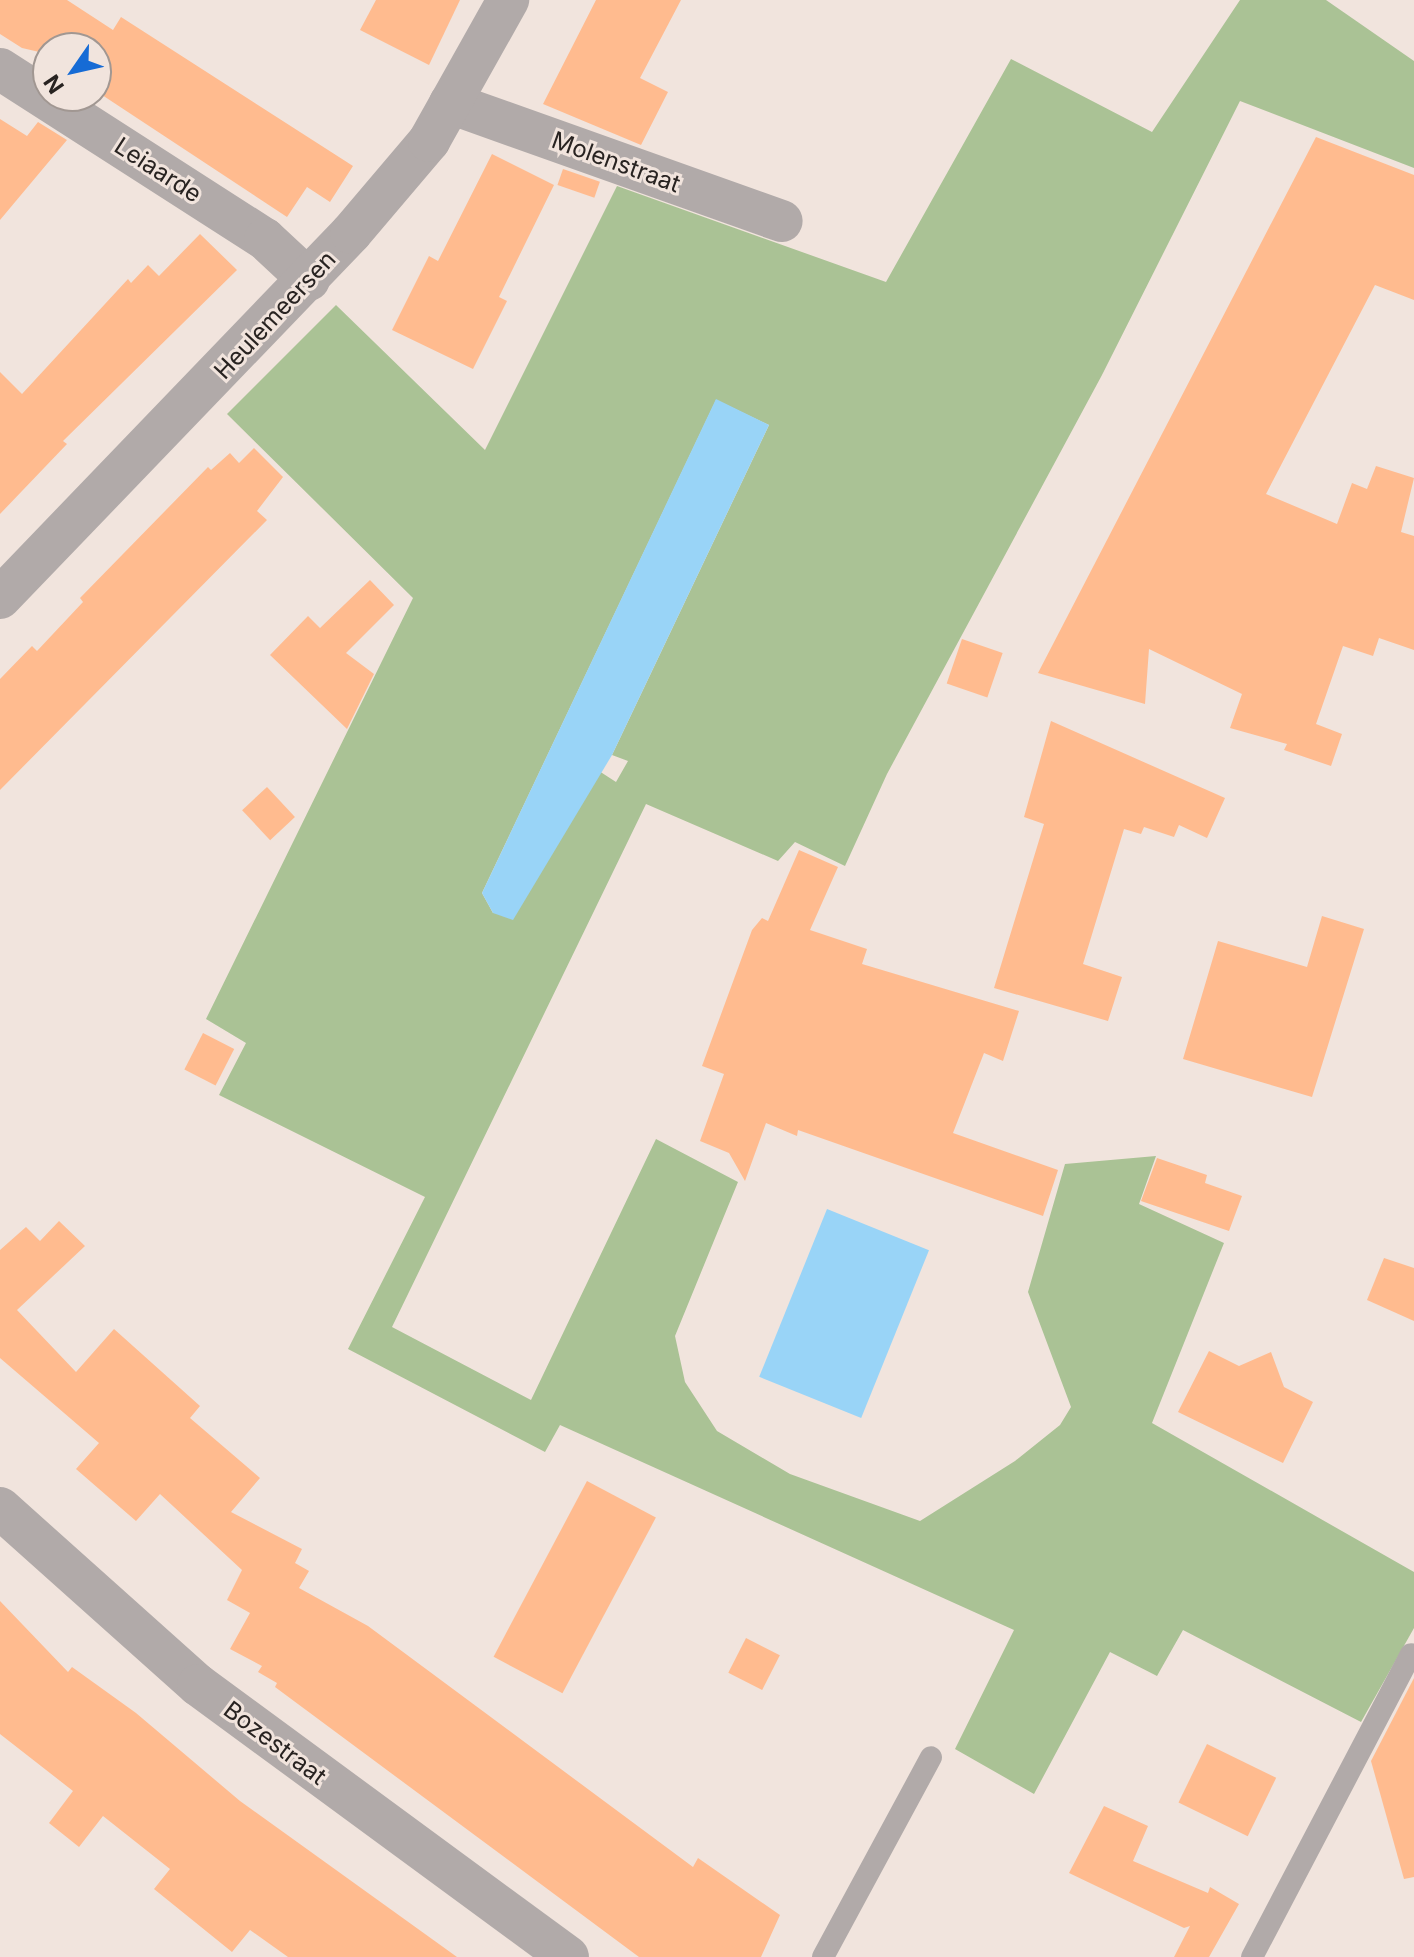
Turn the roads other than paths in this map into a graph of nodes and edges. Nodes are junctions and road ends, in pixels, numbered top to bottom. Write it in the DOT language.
graph roads {
  1 [pos="508,0"];
  2 [pos="0,69"];
  3 [pos="450,103"];
  4 [pos="782,221"];
  5 [pos="309,280"];
  6 [pos="0,598"];
  7 [pos="0,1508"];
  8 [pos="1411,1654"];
  9 [pos="931,1757"];
  10 [pos="568,1957"];
  11 [pos="823,1957"];
  12 [pos="1252,1957"];
  1 -- 3 [label="street, Heulemeersen"];
  2 -- 5 [label="street, Leiaarde"];
  3 -- 4 [label="street, Molenstraat"];
  3 -- 5 [label="street, Heulemeersen"];
  5 -- 6 [label="street, Heulemeersen"];
  7 -- 10 [label="street, Bozestraat"];
  8 -- 12 [label="lane"];
  9 -- 11 [label="lane"];
}
